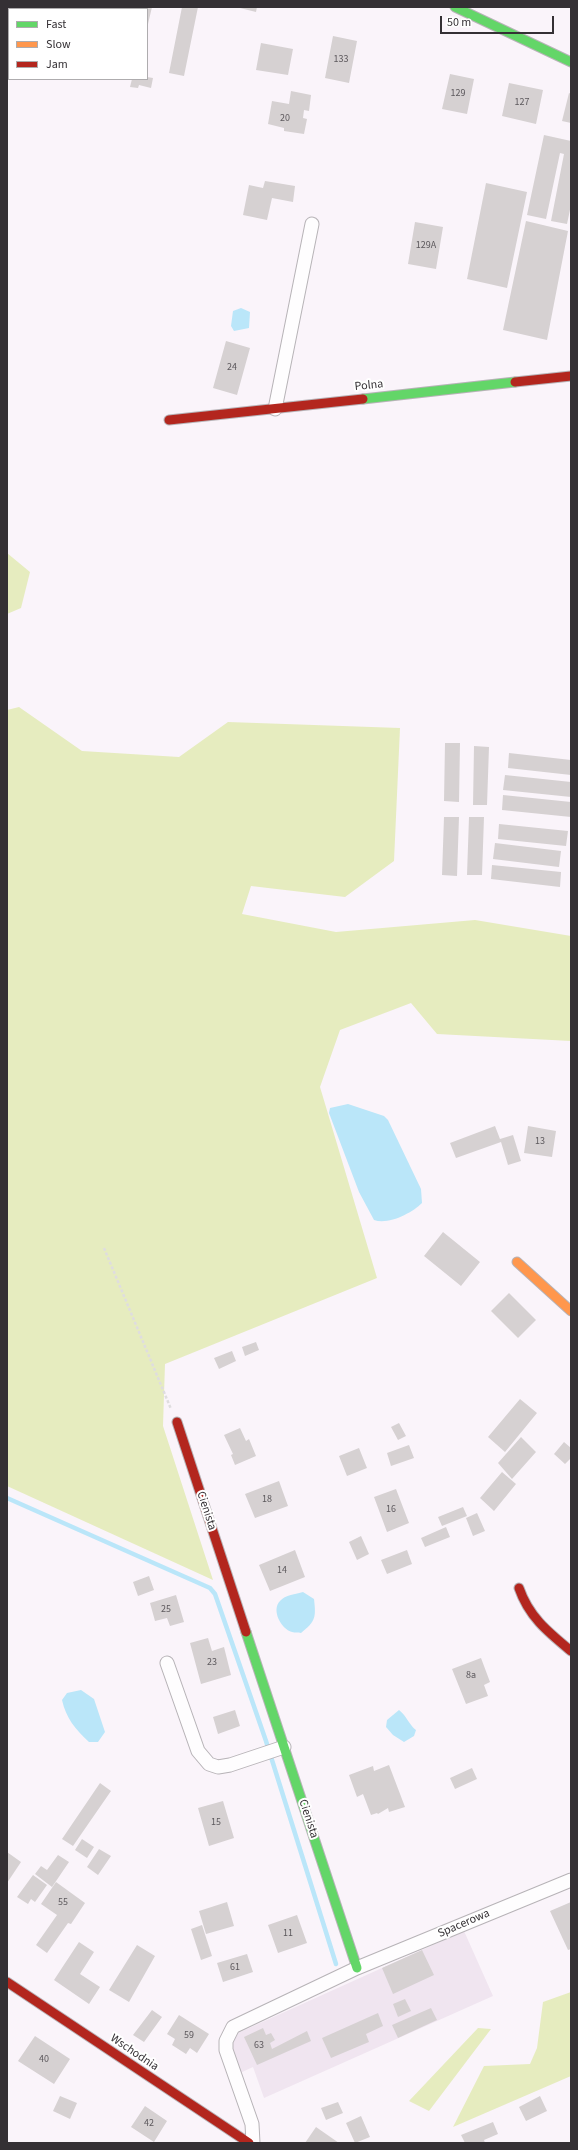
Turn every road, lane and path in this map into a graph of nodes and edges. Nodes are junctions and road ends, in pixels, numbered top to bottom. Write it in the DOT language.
graph roads {
  1 [pos="455,7"];
  2 [pos="571,62"];
  3 [pos="312,224"];
  4 [pos="571,376"];
  5 [pos="275,409"];
  6 [pos="169,420"];
  7 [pos="104,1248"];
  8 [pos="517,1262"];
  9 [pos="571,1312"];
  10 [pos="177,1422"];
  11 [pos="519,1588"];
  12 [pos="571,1652"];
  13 [pos="167,1663"];
  14 [pos="284,1747"];
  15 [pos="571,1880"];
  16 [pos="357,1968"];
  17 [pos="7,1982"];
  18 [pos="249,2143"];
  19 [pos="253,2143"];
  1 -- 2 [label="street"];
  3 -- 5 [label="street"];
  4 -- 5 [label="street, Polna"];
  5 -- 6 [label="street, Polna"];
  7 -- 10 [label="path"];
  8 -- 9 [label="street"];
  10 -- 14 [label="street, Cienista"];
  11 -- 12 [label="street"];
  13 -- 14 [label="street"];
  14 -- 16 [label="street, Cienista"];
  15 -- 16 [label="street, Spacerowa"];
  16 -- 19 [label="street"];
  17 -- 18 [label="street, Wschodnia"];
}
